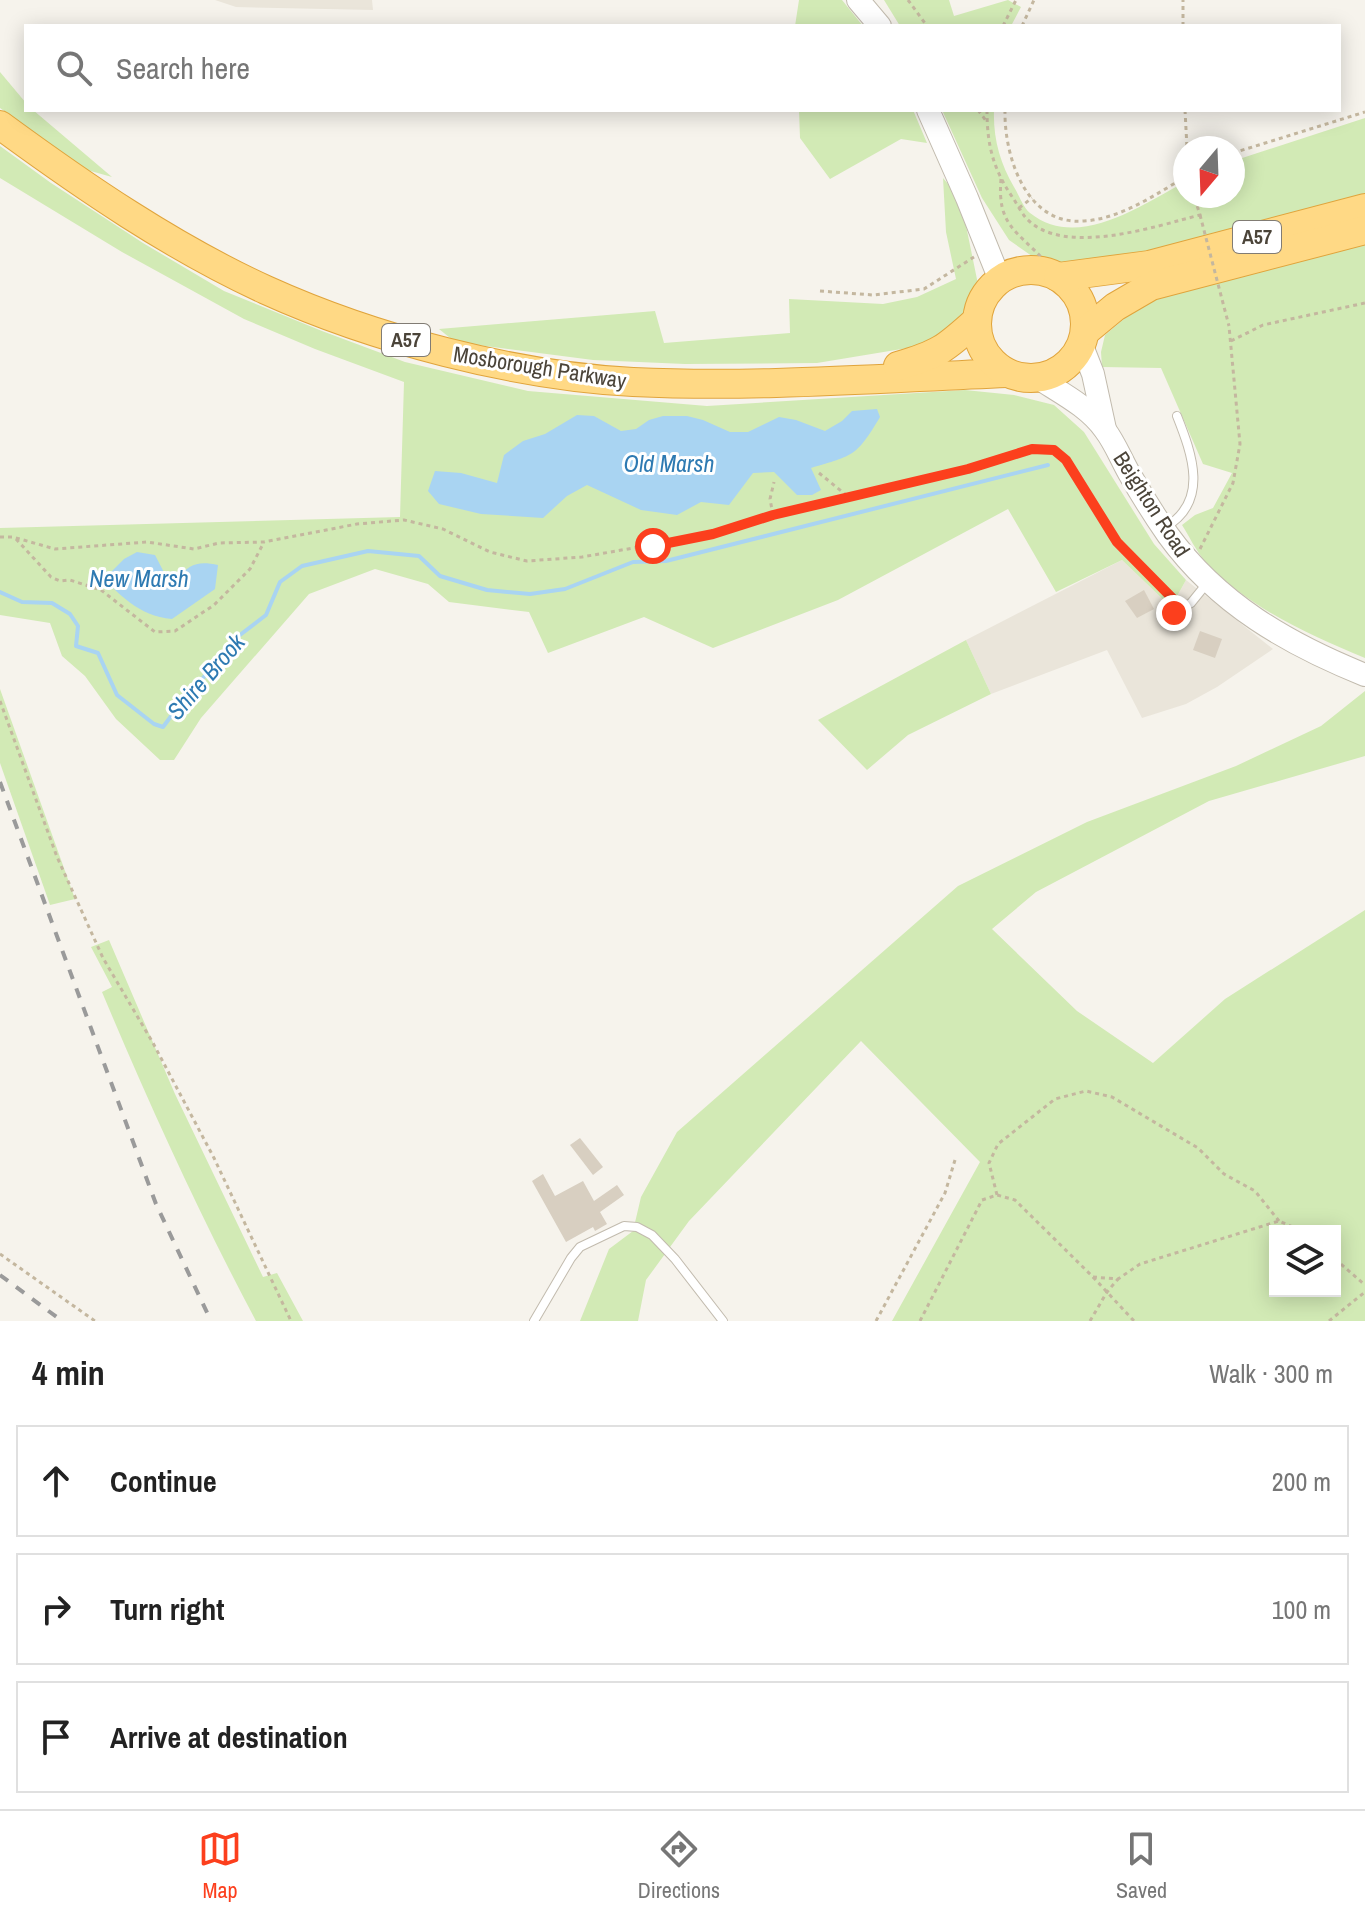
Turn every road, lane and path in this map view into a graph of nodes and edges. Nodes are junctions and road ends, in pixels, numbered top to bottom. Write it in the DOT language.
graph roads {
  1 [pos="858,0"];
  2 [pos="908,0"];
  3 [pos="1016,0"];
  4 [pos="1034,0"];
  5 [pos="1183,0"];
  6 [pos="878,24"];
  7 [pos="926,24"];
  8 [pos="1004,24"];
  9 [pos="1023,24"];
  10 [pos="1183,24"];
  11 [pos="929,112"];
  12 [pos="980,112"];
  13 [pos="987,112"];
  14 [pos="1005,112"];
  15 [pos="1185,112"];
  16 [pos="1365,112"];
  17 [pos="987,122"];
  18 [pos="0,125"];
  19 [pos="1186,136"];
  20 [pos="1245,149"];
  21 [pos="1001,179"];
  22 [pos="1173,184"];
  23 [pos="1032,198"];
  24 [pos="1019,208"];
  25 [pos="1198,208"];
  26 [pos="1365,208"];
  27 [pos="1200,215"];
  28 [pos="1365,230"];
  29 [pos="987,248"];
  30 [pos="1056,276"];
  31 [pos="1000,280"];
  32 [pos="820,291"];
  33 [pos="1365,303"];
  34 [pos="977,320"];
  35 [pos="1084,338"];
  36 [pos="1231,341"];
  37 [pos="1007,373"];
  38 [pos="1038,378"];
  39 [pos="851,379"];
  40 [pos="1177,416"];
  41 [pos="1105,430"];
  42 [pos="819,473"];
  43 [pos="774,482"];
  44 [pos="850,498"];
  45 [pos="773,515"];
  46 [pos="1164,528"];
  47 [pos="0,537"];
  48 [pos="13,537"];
  49 [pos="264,542"];
  50 [pos="1192,565"];
  51 [pos="1209,582"];
  52 [pos="1178,611"];
  53 [pos="1365,675"];
  54 [pos="0,701"];
  55 [pos="955,1160"];
  56 [pos="997,1195"];
  57 [pos="1279,1221"];
  58 [pos="1288,1225"];
  59 [pos="0,1254"];
  60 [pos="1341,1264"];
  61 [pos="1093,1277"];
  62 [pos="1118,1279"];
  63 [pos="1365,1285"];
  64 [pos="1107,1292"];
  65 [pos="1365,1292"];
  66 [pos="95,1321"];
  67 [pos="291,1321"];
  68 [pos="534,1321"];
  69 [pos="723,1321"];
  70 [pos="876,1321"];
  71 [pos="920,1321"];
  72 [pos="1090,1321"];
  73 [pos="1134,1321"];
  74 [pos="1329,1321"];
  1 -- 6 [label="street"];
  2 -- 7 [label="path"];
  3 -- 8 [label="path"];
  4 -- 9 [label="path"];
  5 -- 10 [label="path"];
  11 -- 29 [label="street"];
  12 -- 17 [label="path"];
  13 -- 17 [label="path"];
  14 -- 23 [label="path"];
  15 -- 19 [label="path"];
  16 -- 20 [label="path"];
  17 -- 21 [label="path"];
  18 -- 39 [label="highway, Mosborough Parkway / A57"];
  21 -- 24 [label="path"];
  21 -- 30 [label="path"];
  22 -- 23 [label="path"];
  23 -- 24 [label="path"];
  24 -- 27 [label="path"];
  25 -- 27 [label="path"];
  26 -- 30 [label="highway, A57"];
  27 -- 36 [label="path, bridge"];
  28 -- 35 [label="highway, A57"];
  29 -- 31 [label="street"];
  29 -- 32 [label="path"];
  30 -- 31 [label="highway"];
  30 -- 35 [label="highway"];
  31 -- 34 [label="highway"];
  33 -- 36 [label="path"];
  34 -- 37 [label="highway"];
  34 -- 39 [label="highway, Mosborough Parkway / A57"];
  35 -- 38 [label="highway"];
  35 -- 41 [label="street, Beighton Road"];
  36 -- 50 [label="path"];
  37 -- 38 [label="highway"];
  37 -- 39 [label="highway, Mosborough Parkway / A57"];
  38 -- 41 [label="street, Beighton Road"];
  40 -- 46 [label="lane"];
  41 -- 46 [label="street, Beighton Road"];
  42 -- 44 [label="path"];
  43 -- 45 [label="path"];
  44 -- 45 [label="path"];
  44 -- 52 [label="path"];
  45 -- 49 [label="path"];
  46 -- 50 [label="street, Beighton Road"];
  47 -- 48 [label="path"];
  48 -- 49 [label="path"];
  48 -- 49 [label="path"];
  50 -- 51 [label="street, Beighton Road"];
  51 -- 52 [label="lane"];
  51 -- 53 [label="street, Beighton Road"];
  54 -- 67 [label="path"];
  55 -- 70 [label="path"];
  56 -- 57 [label="path"];
  56 -- 61 [label="path"];
  56 -- 71 [label="path"];
  57 -- 58 [label="path"];
  57 -- 62 [label="path"];
  59 -- 66 [label="path"];
  60 -- 63 [label="path"];
  61 -- 62 [label="path"];
  61 -- 64 [label="path"];
  62 -- 64 [label="path"];
  64 -- 72 [label="path"];
  64 -- 73 [label="path"];
  65 -- 74 [label="path"];
  68 -- 69 [label="lane"];
}
